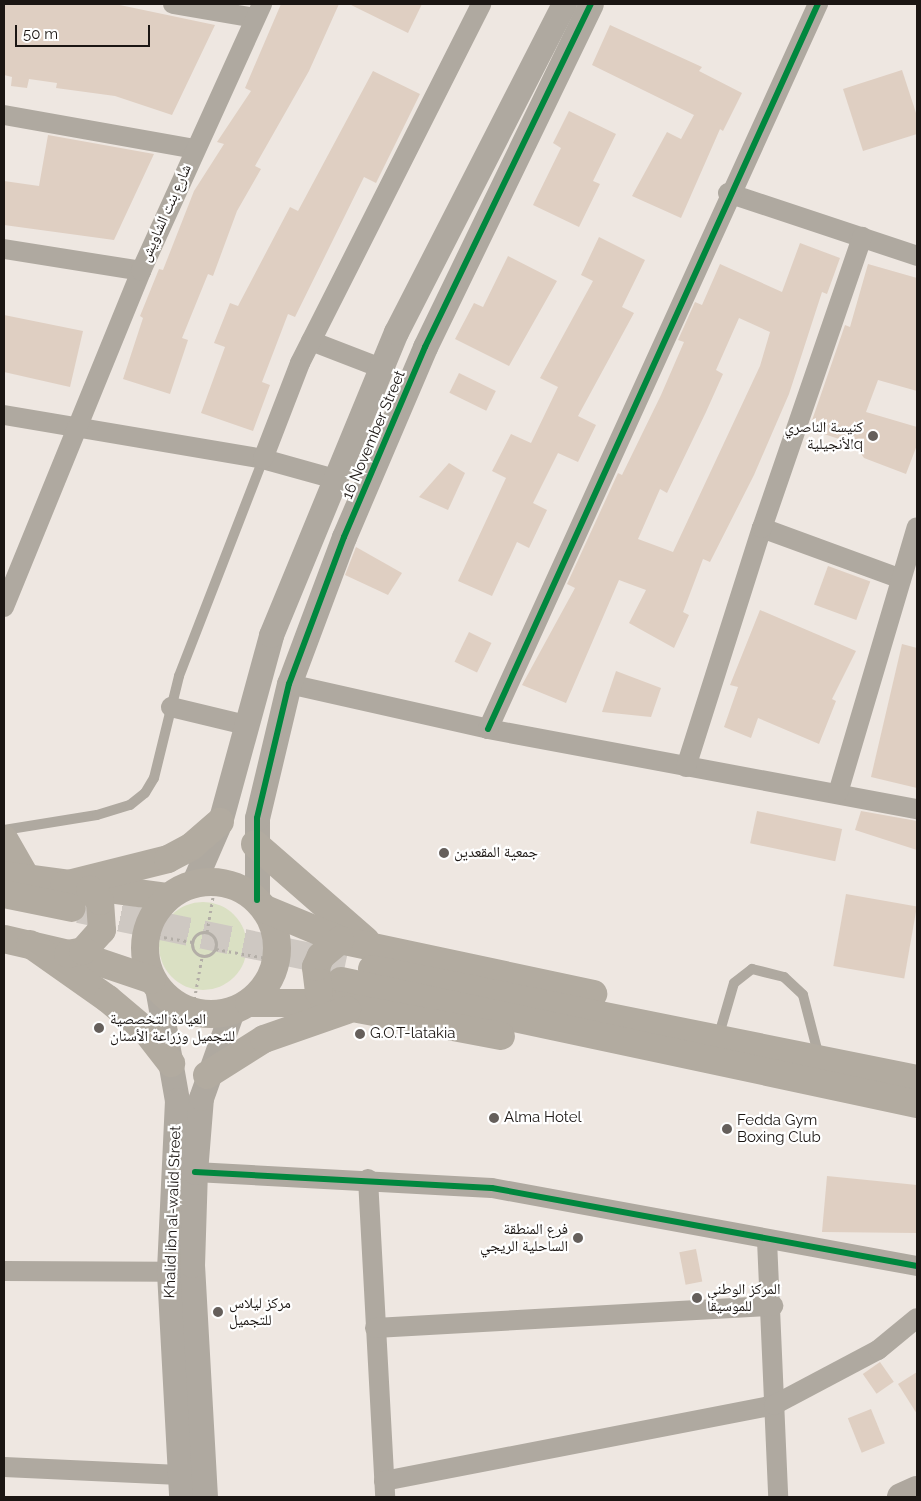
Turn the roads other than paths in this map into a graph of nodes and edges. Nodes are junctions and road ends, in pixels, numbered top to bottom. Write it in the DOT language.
graph roads {
  1 [pos="173,4"];
  2 [pos="482,4"];
  3 [pos="564,4"];
  4 [pos="591,4"];
  5 [pos="818,4"];
  6 [pos="258,11"];
  7 [pos="4,115"];
  8 [pos="195,149"];
  9 [pos="728,193"];
  10 [pos="862,237"];
  11 [pos="4,249"];
  12 [pos="917,256"];
  13 [pos="141,271"];
  14 [pos="396,332"];
  15 [pos="311,341"];
  16 [pos="425,347"];
  17 [pos="381,368"];
  18 [pos="4,415"];
  19 [pos="77,426"];
  20 [pos="263,459"];
  21 [pos="335,480"];
  22 [pos="917,527"];
  23 [pos="762,528"];
  24 [pos="900,579"];
  25 [pos="4,606"];
  26 [pos="289,684"];
  27 [pos="171,707"];
  28 [pos="246,725"];
  29 [pos="488,729"];
  30 [pos="686,767"];
  31 [pos="838,793"];
  32 [pos="917,809"];
  33 [pos="220,822"];
  34 [pos="4,830"];
  35 [pos="4,839"];
  36 [pos="255,844"];
  37 [pos="15,877"];
  38 [pos="205,883"];
  39 [pos="4,894"];
  40 [pos="168,897"];
  41 [pos="74,902"];
  42 [pos="261,904"];
  43 [pos="4,912"];
  44 [pos="4,939"];
  45 [pos="30,944"];
  46 [pos="374,947"];
  47 [pos="68,954"];
  48 [pos="338,972"];
  49 [pos="155,984"];
  50 [pos="240,1007"];
  51 [pos="360,1007"];
  52 [pos="714,1037"];
  53 [pos="820,1058"];
  54 [pos="172,1063"];
  55 [pos="747,1070"];
  56 [pos="207,1075"];
  57 [pos="917,1079"];
  58 [pos="917,1104"];
  59 [pos="195,1172"];
  60 [pos="368,1179"];
  61 [pos="767,1240"];
  62 [pos="917,1266"];
  63 [pos="4,1271"];
  64 [pos="169,1272"];
  65 [pos="773,1306"];
  66 [pos="917,1318"];
  67 [pos="374,1328"];
  68 [pos="774,1405"];
  69 [pos="4,1467"];
  70 [pos="180,1486"];
  71 [pos="384,1489"];
  72 [pos="917,1490"];
  73 [pos="205,1497"];
  74 [pos="778,1497"];
  75 [pos="902,1497"];
  1 -- 6 [label="street"];
  2 -- 15 [label="street"];
  3 -- 14 [label="street, 16 November Street"];
  4 -- 16 [label="street, 16 November Street"];
  5 -- 9 [label="street"];
  6 -- 8 [label="street, شارع بنت الشاويش"];
  7 -- 8 [label="street"];
  8 -- 13 [label="street, شارع بنت الشاويش"];
  9 -- 10 [label="street"];
  9 -- 29 [label="street"];
  10 -- 12 [label="street"];
  10 -- 23 [label="street"];
  11 -- 13 [label="street"];
  13 -- 19 [label="street, شارع بنت الشاويش"];
  14 -- 16 [label="street"];
  14 -- 17 [label="street, 16 November Street"];
  15 -- 17 [label="street"];
  15 -- 20 [label="street"];
  16 -- 26 [label="street, 16 November Street"];
  17 -- 21 [label="street, 16 November Street"];
  18 -- 19 [label="street"];
  19 -- 20 [label="street"];
  19 -- 25 [label="street, شارع بنت الشاويش"];
  20 -- 21 [label="street"];
  20 -- 27 [label="lane"];
  21 -- 28 [label="street, 16 November Street"];
  22 -- 24 [label="street"];
  23 -- 24 [label="street"];
  23 -- 30 [label="street"];
  24 -- 31 [label="street"];
  26 -- 29 [label="street"];
  26 -- 36 [label="street, 16 November Street"];
  27 -- 28 [label="street"];
  27 -- 34 [label="lane"];
  28 -- 33 [label="street, 16 November Street"];
  29 -- 30 [label="street"];
  30 -- 31 [label="street"];
  31 -- 32 [label="street"];
  33 -- 38 [label="street, 16 November Street"];
  33 -- 41 [label="main road"];
  35 -- 37 [label="main road"];
  36 -- 42 [label="street, 16 November Street"];
  36 -- 46 [label="main road"];
  37 -- 41 [label="main road"];
  38 -- 40 [label="main road"];
  38 -- 42 [label="main road"];
  39 -- 41 [label="main road"];
  40 -- 41 [label="main road"];
  40 -- 49 [label="main road"];
  41 -- 43 [label="main road"];
  41 -- 47 [label="main road"];
  42 -- 48 [label="main road"];
  42 -- 50 [label="main road"];
  44 -- 45 [label="main road"];
  45 -- 47 [label="main road"];
  45 -- 54 [label="main road"];
  46 -- 48 [label="main road"];
  46 -- 52 [label="main road"];
  47 -- 49 [label="main road"];
  48 -- 50 [label="main road"];
  48 -- 51 [label="main road"];
  48 -- 52 [label="main road"];
  48 -- 55 [label="main road"];
  49 -- 50 [label="main road"];
  49 -- 54 [label="street, Khalid ibn al-walid Street"];
  50 -- 56 [label="street"];
  51 -- 55 [label="main road"];
  51 -- 56 [label="main road"];
  52 -- 53 [label="main road"];
  52 -- 53 [label="lane"];
  53 -- 57 [label="main road"];
  54 -- 64 [label="street, Khalid ibn al-walid Street"];
  55 -- 58 [label="main road"];
  56 -- 59 [label="street"];
  59 -- 60 [label="street"];
  59 -- 73 [label="street"];
  60 -- 61 [label="street"];
  60 -- 67 [label="street"];
  61 -- 62 [label="street"];
  61 -- 65 [label="street"];
  63 -- 64 [label="street"];
  64 -- 70 [label="street, Khalid ibn al-walid Street"];
  65 -- 67 [label="street"];
  65 -- 68 [label="street"];
  66 -- 68 [label="street"];
  67 -- 71 [label="street"];
  68 -- 71 [label="street"];
  68 -- 74 [label="street"];
  69 -- 70 [label="street"];
  72 -- 75 [label="main road"];
}
